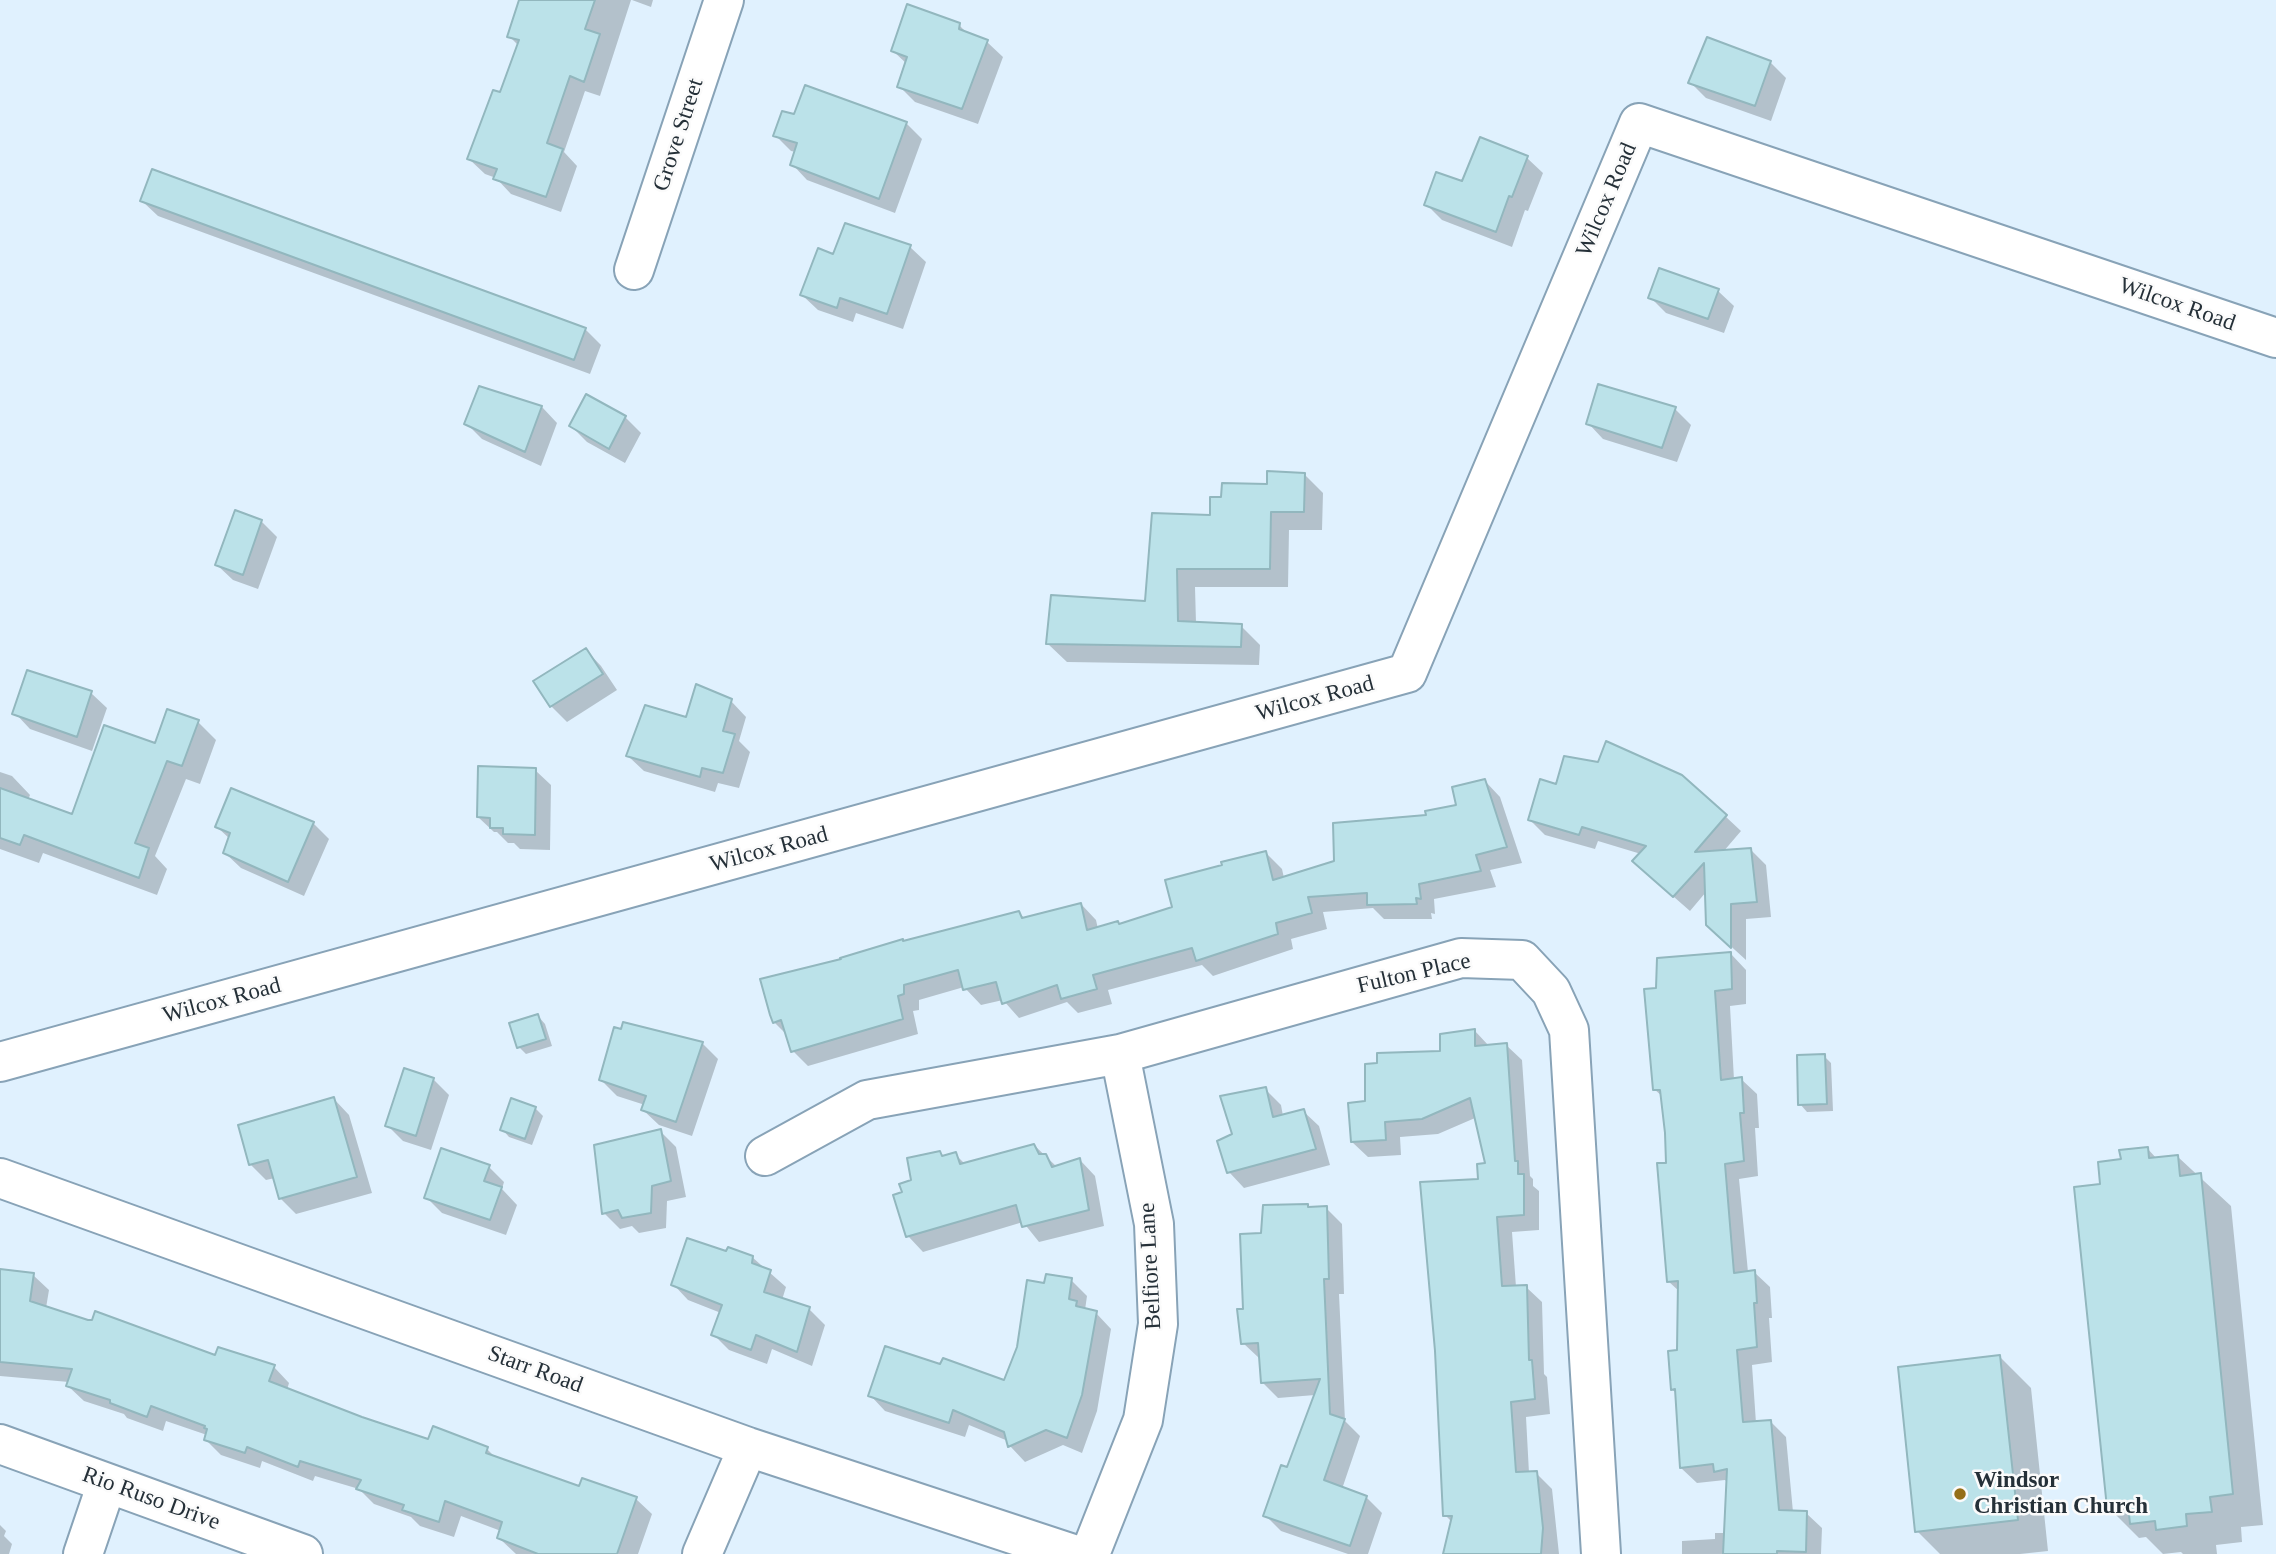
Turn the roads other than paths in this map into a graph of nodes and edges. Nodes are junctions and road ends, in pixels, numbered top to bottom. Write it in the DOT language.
graph roads {
  1 [pos="724,0"];
  2 [pos="634,270"];
  3 [pos="2276,338"];
  4 [pos="1120,1054"];
  5 [pos="0,1062"];
  6 [pos="765,1156"];
  7 [pos="0,1178"];
  8 [pos="0,1444"];
  9 [pos="748,1447"];
  10 [pos="107,1483"];
  11 [pos="83,1554"];
  12 [pos="303,1554"];
  13 [pos="702,1554"];
  14 [pos="1073,1554"];
  15 [pos="1090,1554"];
  16 [pos="1601,1554"];
  1 -- 2 [label="street, Grove Street"];
  3 -- 5 [label="street, Wilcox Road"];
  4 -- 6 [label="street, Fulton Place"];
  4 -- 15 [label="street, Belfiore Lane"];
  4 -- 16 [label="street, Fulton Place"];
  7 -- 9 [label="street, Starr Road"];
  8 -- 10 [label="street, Rio Ruso Drive"];
  9 -- 13 [label="street"];
  9 -- 14 [label="street, Starr Road"];
  10 -- 11 [label="street"];
  10 -- 12 [label="street, Rio Ruso Drive"];
}
